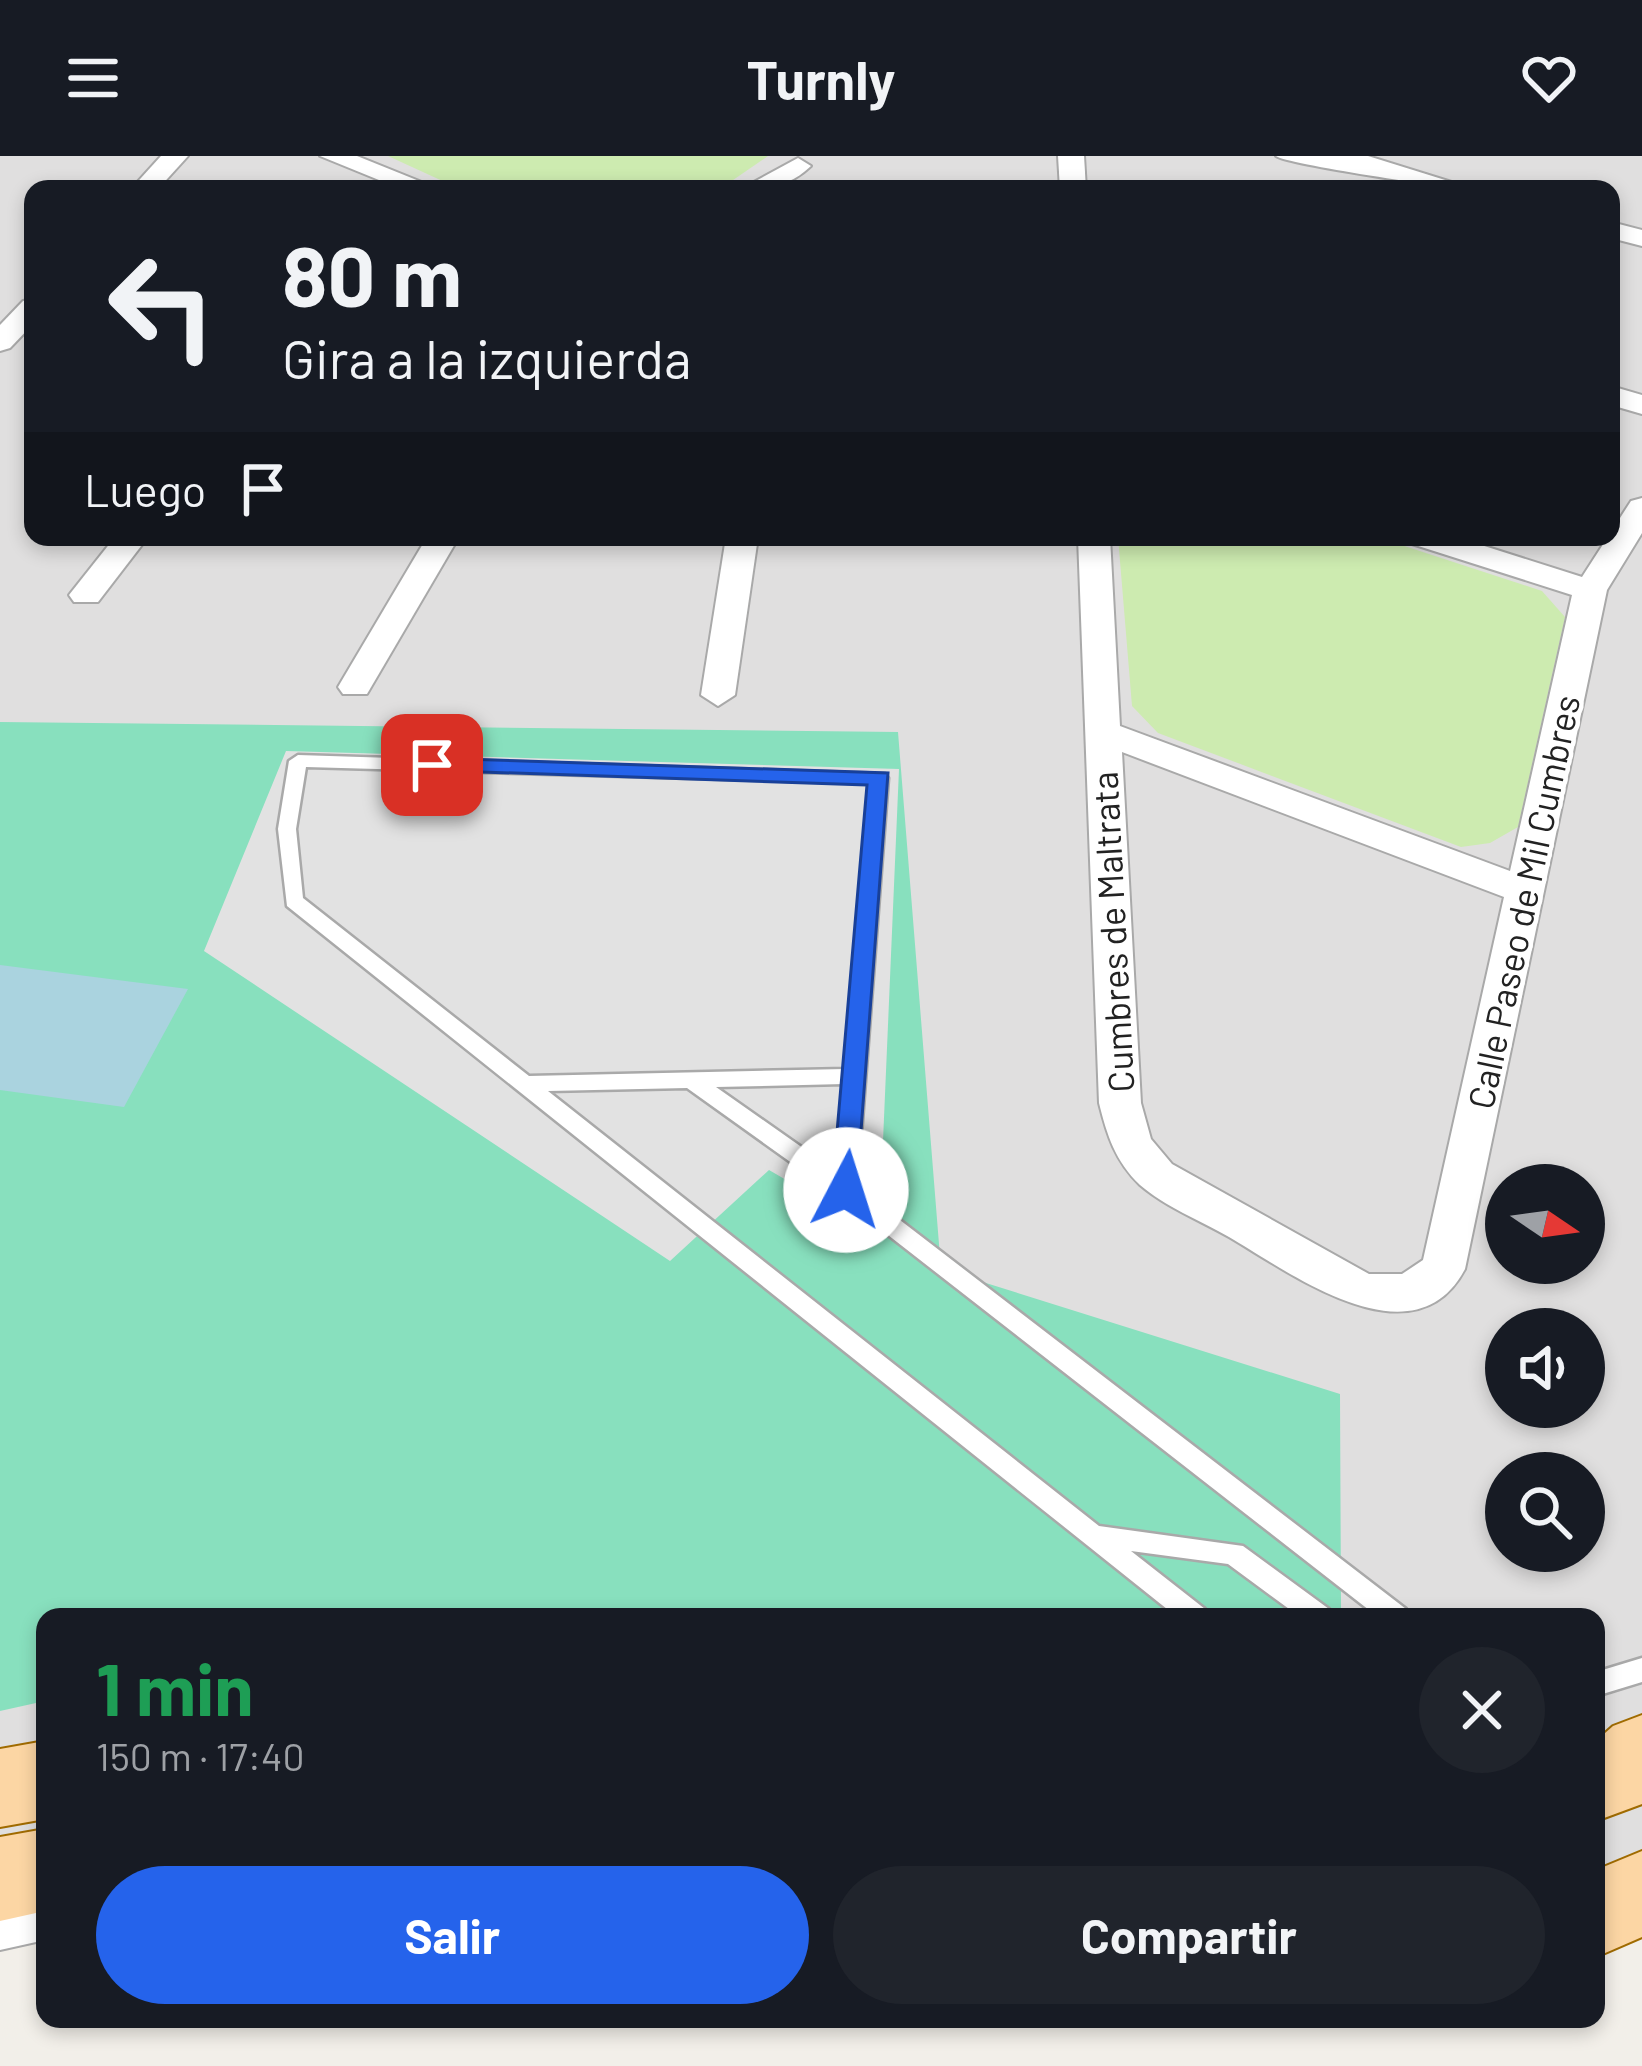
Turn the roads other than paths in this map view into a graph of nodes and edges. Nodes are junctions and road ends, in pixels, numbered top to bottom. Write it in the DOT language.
graph roads {
  1 [pos="175,156"];
  2 [pos="333,156"];
  3 [pos="1289,156"];
  4 [pos="1368,160"];
  5 [pos="152,180"];
  6 [pos="396,180"];
  7 [pos="1432,180"];
  8 [pos="24,317"];
  9 [pos="0,342"];
  10 [pos="1642,508"];
  11 [pos="1620,543"];
  12 [pos="125,546"];
  13 [pos="438,546"];
  14 [pos="741,546"];
  15 [pos="1094,546"];
  16 [pos="1452,546"];
  17 [pos="1618,546"];
  18 [pos="1590,590"];
  19 [pos="86,595"];
  20 [pos="355,687"];
  21 [pos="718,695"];
  22 [pos="1103,732"];
  23 [pos="1528,892"];
  24 [pos="855,1076"];
  25 [pos="692,1081"];
  26 [pos="524,1084"];
  27 [pos="846,1190"];
  28 [pos="1411,1292"];
  29 [pos="1090,1535"];
  30 [pos="1184,1608"];
  31 [pos="1308,1608"];
  32 [pos="1385,1608"];
  33 [pos="1642,1670"];
  34 [pos="1605,1681"];
  35 [pos="1642,1753"];
  36 [pos="1605,1779"];
  37 [pos="36,1782"];
  38 [pos="0,1789"];
  39 [pos="36,1872"];
  40 [pos="0,1879"];
  41 [pos="1642,1893"];
  42 [pos="1605,1910"];
  43 [pos="36,1915"];
  44 [pos="0,1923"];
  1 -- 5 [label="street"];
  2 -- 6 [label="street"];
  3 -- 4 [label="street"];
  4 -- 7 [label="street"];
  8 -- 9 [label="street"];
  10 -- 11 [label="street, Calle Paseo de Mil Cumbres"];
  12 -- 19 [label="street"];
  13 -- 20 [label="street"];
  14 -- 21 [label="street"];
  15 -- 22 [label="street, Cumbres de Maltrata"];
  16 -- 18 [label="street"];
  17 -- 18 [label="street, Calle Paseo de Mil Cumbres"];
  18 -- 23 [label="street, Calle Paseo de Mil Cumbres"];
  22 -- 23 [label="street"];
  22 -- 28 [label="street, Cumbres de Maltrata"];
  23 -- 28 [label="street, Calle Paseo de Mil Cumbres"];
  24 -- 25 [label="lane"];
  24 -- 26 [label="lane"];
  24 -- 27 [label="lane"];
  25 -- 26 [label="lane"];
  25 -- 27 [label="lane"];
  26 -- 29 [label="lane"];
  27 -- 32 [label="lane"];
  29 -- 30 [label="lane"];
  29 -- 31 [label="lane"];
  33 -- 34 [label="lane"];
  35 -- 36 [label="main road"];
  37 -- 38 [label="main road"];
  39 -- 40 [label="main road"];
  41 -- 42 [label="main road"];
  43 -- 44 [label="street"];
}
